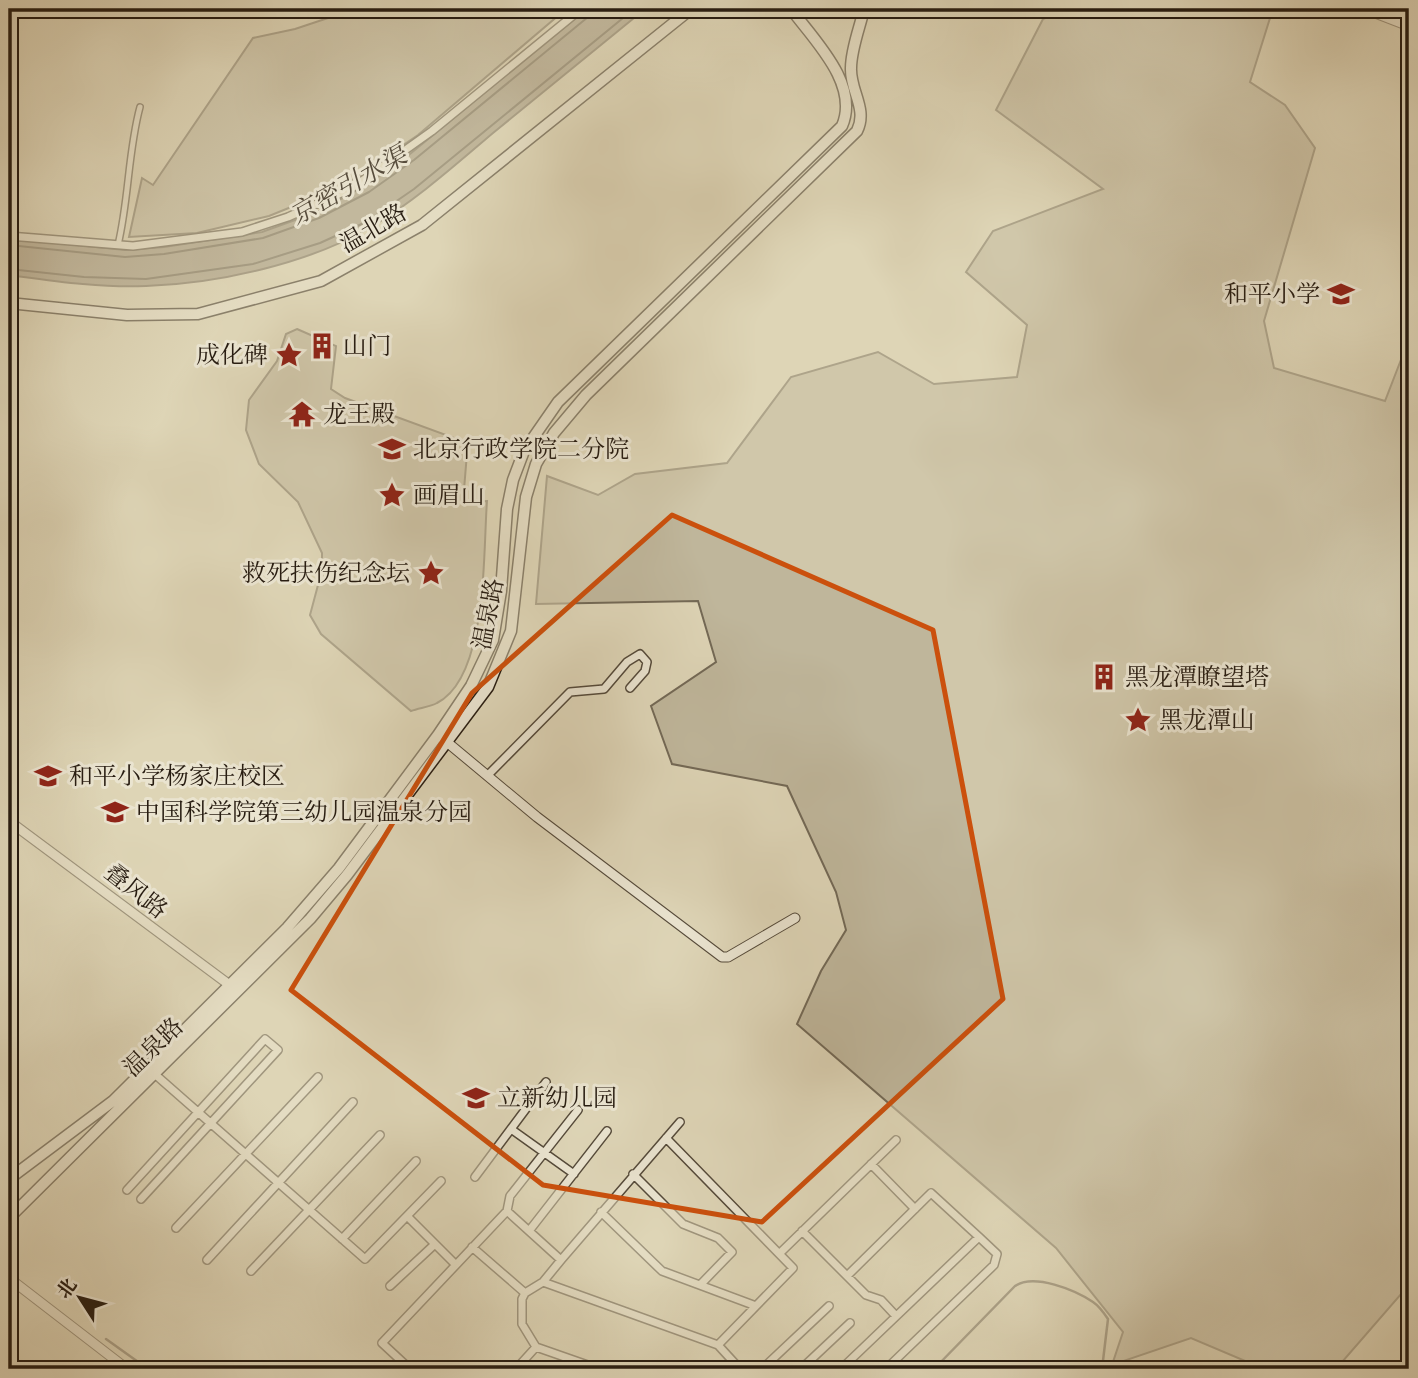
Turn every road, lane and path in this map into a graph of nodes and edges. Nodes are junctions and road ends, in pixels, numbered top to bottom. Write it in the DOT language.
graph roads {
  1 [pos="581,9"];
  2 [pos="691,9"];
  3 [pos="791,9"];
  4 [pos="864,9"];
  5 [pos="1365,9"];
  6 [pos="1409,26"];
  7 [pos="140,107"];
  8 [pos="834,134"];
  9 [pos="845,144"];
  10 [pos="9,236"];
  11 [pos="118,245"];
  12 [pos="9,303"];
  13 [pos="630,688"];
  14 [pos="443,739"];
  15 [pos="489,774"];
  16 [pos="9,821"];
  17 [pos="795,918"];
  18 [pos="234,989"];
  19 [pos="147,1068"];
  20 [pos="318,1077"];
  21 [pos="546,1082"];
  22 [pos="353,1102"];
  23 [pos="578,1110"];
  24 [pos="198,1112"];
  25 [pos="680,1122"];
  26 [pos="211,1123"];
  27 [pos="511,1129"];
  28 [pos="607,1131"];
  29 [pos="380,1135"];
  30 [pos="666,1138"];
  31 [pos="896,1140"];
  32 [pos="544,1153"];
  33 [pos="246,1154"];
  34 [pos="416,1161"];
  35 [pos="871,1164"];
  36 [pos="573,1174"];
  37 [pos="633,1174"];
  38 [pos="475,1177"];
  39 [pos="9,1179"];
  40 [pos="441,1181"];
  41 [pos="278,1182"];
  42 [pos="127,1190"];
  43 [pos="141,1199"];
  44 [pos="309,1209"];
  45 [pos="915,1209"];
  46 [pos="507,1211"];
  47 [pos="601,1212"];
  48 [pos="407,1216"];
  49 [pos="9,1218"];
  50 [pos="176,1228"];
  51 [pos="529,1231"];
  52 [pos="802,1231"];
  53 [pos="979,1237"];
  54 [pos="342,1239"];
  55 [pos="435,1244"];
  56 [pos="472,1247"];
  57 [pos="780,1253"];
  58 [pos="207,1260"];
  59 [pos="561,1260"];
  60 [pos="456,1264"];
  61 [pos="251,1270"];
  62 [pos="847,1276"];
  63 [pos="9,1278"];
  64 [pos="543,1282"];
  65 [pos="700,1285"];
  66 [pos="390,1286"];
  67 [pos="525,1293"];
  68 [pos="756,1306"];
  69 [pos="830,1306"];
  70 [pos="896,1316"];
  71 [pos="850,1323"];
  72 [pos="718,1345"];
  73 [pos="537,1347"];
  74 [pos="127,1369"];
  75 [pos="410,1369"];
  76 [pos="516,1369"];
  77 [pos="599,1369"];
  78 [pos="740,1369"];
  79 [pos="762,1369"];
  80 [pos="801,1369"];
  81 [pos="841,1369"];
  82 [pos="886,1369"];
  1 -- 11 [label="street"];
  2 -- 12 [label="main road, 温北路"];
  3 -- 8 [label="main road, 温泉路"];
  4 -- 9 [label="main road, 温泉路"];
  5 -- 6 [label="street"];
  7 -- 11 [label="street"];
  8 -- 9 [label="main road"];
  8 -- 14 [label="main road, 温泉路"];
  9 -- 14 [label="main road, 温泉路"];
  10 -- 11 [label="street"];
  13 -- 15 [label="street"];
  14 -- 15 [label="street"];
  14 -- 18 [label="main road, 温泉路"];
  15 -- 17 [label="street"];
  16 -- 18 [label="street, 叠风路"];
  18 -- 19 [label="main road, 温泉路"];
  19 -- 24 [label="street"];
  19 -- 39 [label="main road, 温泉路"];
  19 -- 49 [label="main road, 温泉路"];
  20 -- 33 [label="street"];
  21 -- 27 [label="street"];
  22 -- 41 [label="street"];
  23 -- 32 [label="street"];
  24 -- 26 [label="street"];
  24 -- 26 [label="street"];
  24 -- 42 [label="street"];
  25 -- 30 [label="street"];
  26 -- 33 [label="street"];
  26 -- 43 [label="street"];
  27 -- 32 [label="street"];
  27 -- 38 [label="street"];
  28 -- 36 [label="street"];
  29 -- 44 [label="street"];
  30 -- 37 [label="street"];
  30 -- 57 [label="street"];
  31 -- 35 [label="street"];
  32 -- 36 [label="street"];
  32 -- 46 [label="street"];
  33 -- 41 [label="street"];
  33 -- 50 [label="street"];
  34 -- 54 [label="street"];
  35 -- 45 [label="street"];
  35 -- 52 [label="street"];
  36 -- 51 [label="street"];
  37 -- 47 [label="street"];
  37 -- 65 [label="street"];
  40 -- 48 [label="street"];
  41 -- 44 [label="street"];
  41 -- 58 [label="street"];
  44 -- 54 [label="street"];
  44 -- 61 [label="street"];
  45 -- 53 [label="street"];
  45 -- 62 [label="street"];
  46 -- 51 [label="street"];
  46 -- 56 [label="street"];
  47 -- 59 [label="street"];
  47 -- 65 [label="street"];
  48 -- 54 [label="street"];
  48 -- 55 [label="street"];
  51 -- 59 [label="street"];
  52 -- 57 [label="street"];
  52 -- 62 [label="street"];
  53 -- 70 [label="street"];
  53 -- 82 [label="street"];
  55 -- 60 [label="street"];
  55 -- 66 [label="street"];
  56 -- 60 [label="street"];
  56 -- 67 [label="street"];
  57 -- 68 [label="street"];
  59 -- 64 [label="street"];
  60 -- 75 [label="street"];
  62 -- 70 [label="street"];
  63 -- 74 [label="street"];
  64 -- 67 [label="street"];
  64 -- 72 [label="street"];
  65 -- 68 [label="street"];
  67 -- 73 [label="street"];
  68 -- 72 [label="street"];
  69 -- 79 [label="street"];
  70 -- 81 [label="street"];
  71 -- 80 [label="street"];
  72 -- 78 [label="street"];
  73 -- 76 [label="street"];
  73 -- 77 [label="street"];
}
